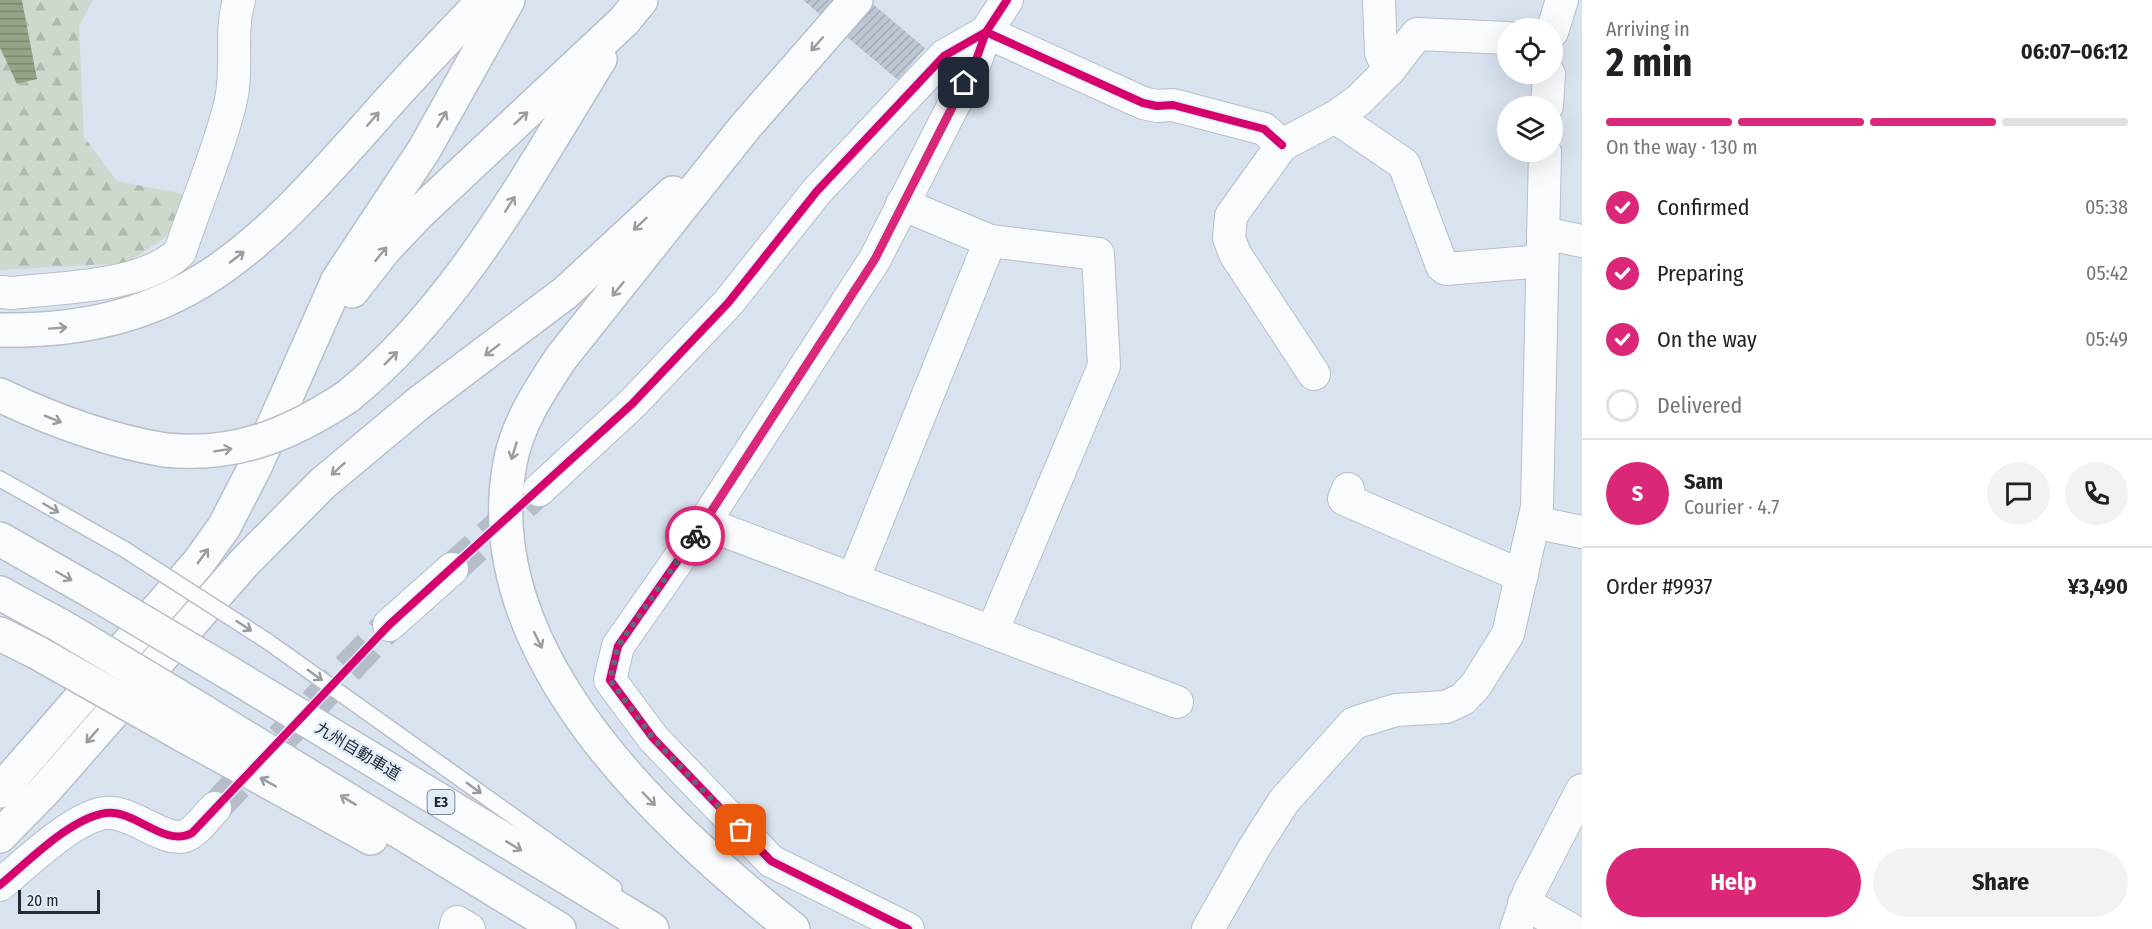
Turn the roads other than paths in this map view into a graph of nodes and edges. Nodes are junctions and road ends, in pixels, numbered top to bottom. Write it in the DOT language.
graph roads {
  1 [pos="239,0"];
  2 [pos="484,0"];
  3 [pos="508,0"];
  4 [pos="856,0"];
  5 [pos="1007,0"];
  6 [pos="1378,0"];
  7 [pos="1562,0"];
  8 [pos="633,10"];
  9 [pos="1556,18"];
  10 [pos="986,32"];
  11 [pos="1497,38"];
  12 [pos="1389,70"];
  13 [pos="1335,117"];
  14 [pos="745,127"];
  15 [pos="1282,145"];
  16 [pos="1545,162"];
  17 [pos="902,204"];
  18 [pos="990,241"];
  19 [pos="1582,241"];
  20 [pos="1542,247"];
  21 [pos="0,292"];
  22 [pos="0,330"];
  23 [pos="1314,374"];
  24 [pos="291,390"];
  25 [pos="0,395"];
  26 [pos="0,479"];
  27 [pos="1348,489"];
  28 [pos="539,490"];
  29 [pos="1534,522"];
  30 [pos="704,523"];
  31 [pos="1582,532"];
  32 [pos="0,539"];
  33 [pos="452,568"];
  34 [pos="1522,576"];
  35 [pos="853,580"];
  36 [pos="0,593"];
  37 [pos="389,625"];
  38 [pos="992,632"];
  39 [pos="0,634"];
  40 [pos="1177,702"];
  41 [pos="193,723"];
  42 [pos="1582,790"];
  43 [pos="0,791"];
  44 [pos="215,808"];
  45 [pos="0,836"];
  46 [pos="0,885"];
  47 [pos="1520,916"];
  48 [pos="455,929"];
  49 [pos="469,929"];
  50 [pos="542,929"];
  51 [pos="560,929"];
  52 [pos="652,929"];
  53 [pos="671,929"];
  54 [pos="793,929"];
  55 [pos="908,929"];
  56 [pos="1208,929"];
  57 [pos="1570,929"];
  1 -- 21 [label="street"];
  22 -- 2 [label="highway, one-way"];
  24 -- 3 [label="highway, one-way"];
  4 -- 14 [label="highway, one-way"];
  5 -- 10 [label="street"];
  6 -- 12 [label="street"];
  7 -- 9 [label="street"];
  24 -- 8 [label="highway, one-way"];
  25 -- 8 [label="highway, one-way, bridge"];
  10 -- 15 [label="street"];
  10 -- 17 [label="street"];
  10 -- 28 [label="street"];
  11 -- 12 [label="street"];
  12 -- 13 [label="street"];
  13 -- 15 [label="street"];
  13 -- 20 [label="street"];
  14 -- 45 [label="highway, one-way"];
  14 -- 54 [label="highway, one-way"];
  15 -- 23 [label="street"];
  16 -- 20 [label="street"];
  17 -- 18 [label="street"];
  17 -- 30 [label="street"];
  18 -- 35 [label="street"];
  18 -- 38 [label="street"];
  19 -- 20 [label="street"];
  20 -- 29 [label="street"];
  43 -- 24 [label="highway, one-way"];
  26 -- 53 [label="lane, one-way, bridge"];
  27 -- 34 [label="street"];
  29 -- 31 [label="street"];
  29 -- 34 [label="street"];
  30 -- 35 [label="street"];
  30 -- 55 [label="street"];
  32 -- 52 [label="highway, 九州自動車道 / E3, one-way, bridge"];
  33 -- 37 [label="street"];
  34 -- 56 [label="street"];
  35 -- 38 [label="street"];
  36 -- 41 [label="highway, bridge"];
  38 -- 40 [label="street"];
  39 -- 41 [label="highway, bridge"];
  50 -- 41 [label="highway, one-way"];
  51 -- 41 [label="highway, one-way"];
  42 -- 47 [label="street"];
  44 -- 46 [label="street"];
  47 -- 57 [label="street"];
  48 -- 49 [label="street"];
}
